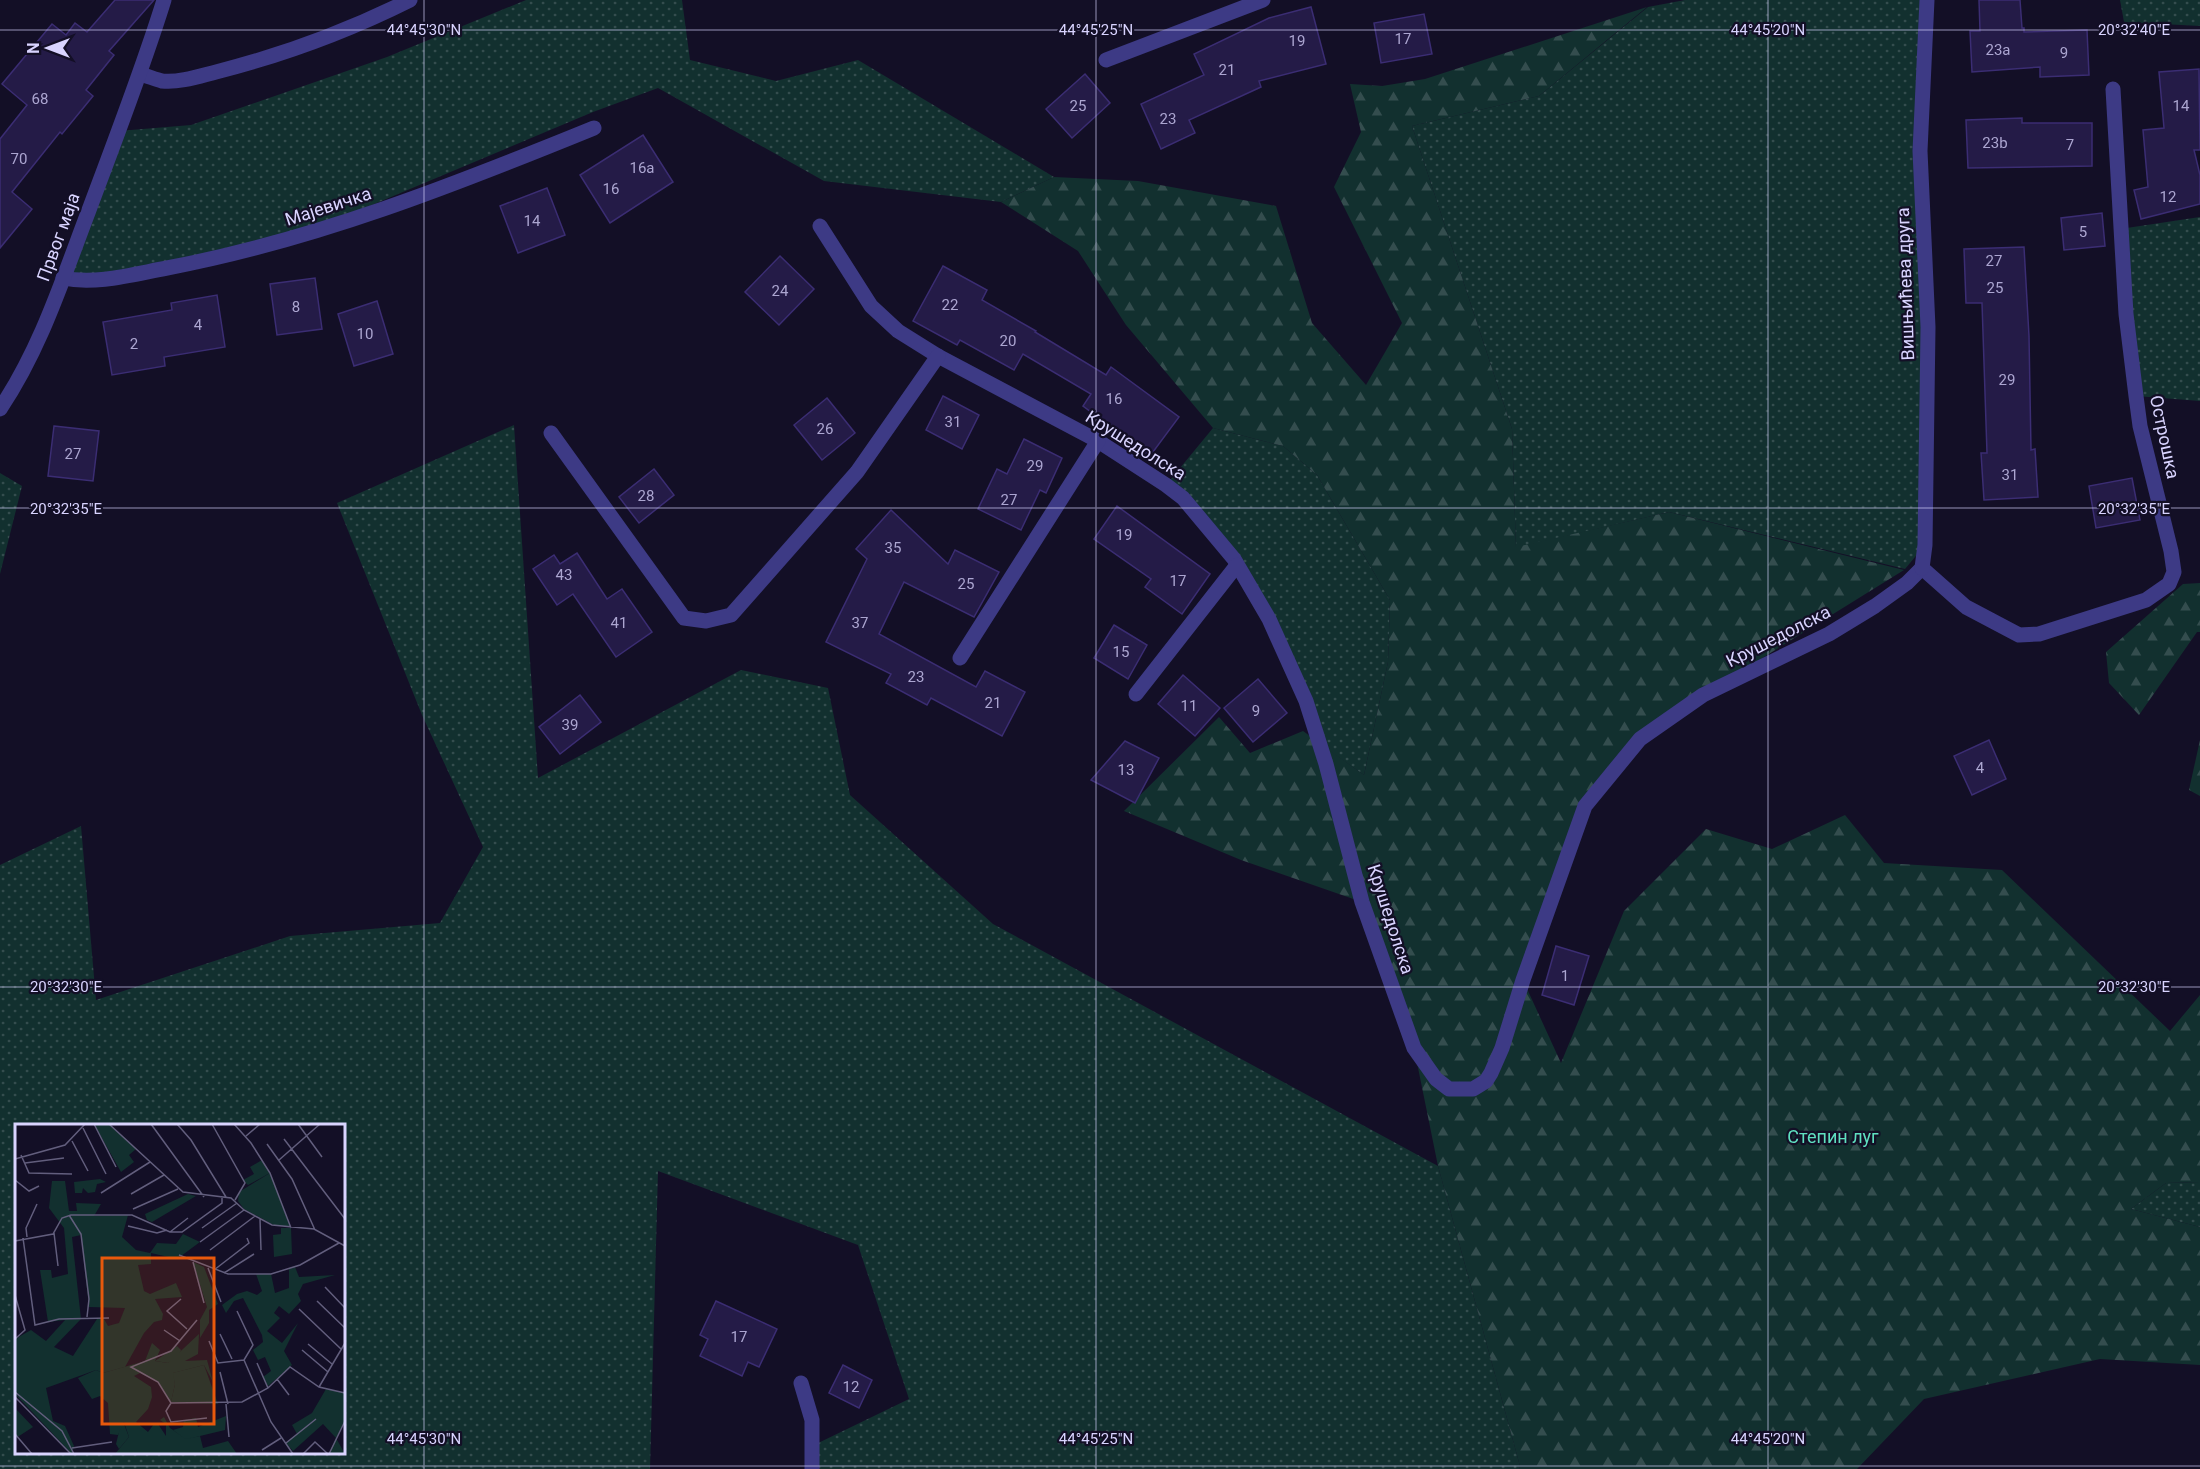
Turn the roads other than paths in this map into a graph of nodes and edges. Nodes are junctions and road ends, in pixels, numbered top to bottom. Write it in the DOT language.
graph roads {
  1 [pos="164,0"];
  2 [pos="410,0"];
  3 [pos="1263,0"];
  4 [pos="1927,0"];
  5 [pos="1106,60"];
  6 [pos="140,74"];
  7 [pos="2113,89"];
  8 [pos="594,128"];
  9 [pos="820,226"];
  10 [pos="63,278"];
  11 [pos="938,356"];
  12 [pos="0,409"];
  13 [pos="552,433"];
  14 [pos="1098,441"];
  15 [pos="1237,565"];
  16 [pos="1922,568"];
  17 [pos="960,658"];
  18 [pos="1136,694"];
  19 [pos="801,1383"];
  20 [pos="812,1469"];
  1 -- 6 [label="street, Првог маја"];
  2 -- 6 [label="street"];
  3 -- 5 [label="street"];
  4 -- 16 [label="street, Вишњићева друга"];
  6 -- 10 [label="street, Првог маја"];
  7 -- 16 [label="street, Острошка"];
  8 -- 10 [label="street, Мајевичка"];
  9 -- 11 [label="street, Крушедолска"];
  10 -- 12 [label="street, Првог маја"];
  11 -- 13 [label="street"];
  11 -- 14 [label="street, Крушедолска"];
  14 -- 15 [label="street, Крушедолска"];
  14 -- 17 [label="street"];
  15 -- 16 [label="street, Крушедолска"];
  15 -- 18 [label="street"];
  19 -- 20 [label="street"];
}
